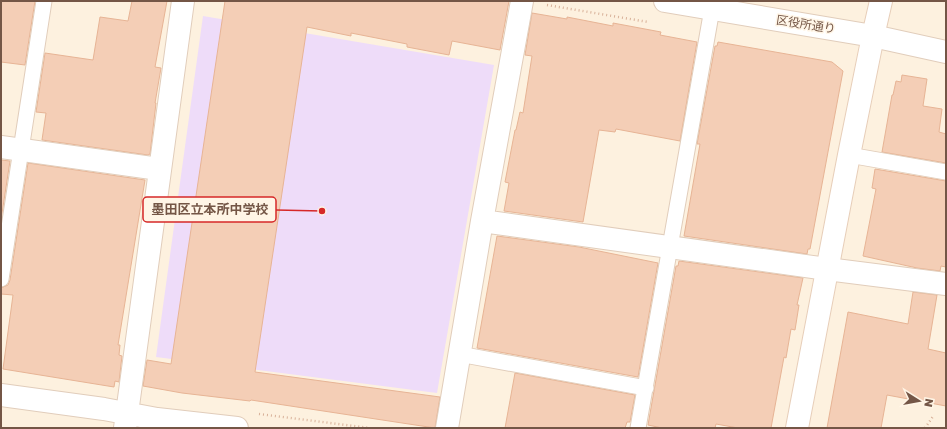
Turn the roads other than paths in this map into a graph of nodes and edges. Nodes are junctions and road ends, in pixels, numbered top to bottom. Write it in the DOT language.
graph roads {
  1 [pos="44,1"];
  2 [pos="183,1"];
  3 [pos="522,1"];
  4 [pos="665,1"];
  5 [pos="881,1"];
  6 [pos="712,9"];
  7 [pos="873,36"];
  8 [pos="946,52"];
  9 [pos="11,149"];
  10 [pos="849,155"];
  11 [pos="160,169"];
  12 [pos="946,172"];
  13 [pos="482,221"];
  14 [pos="670,247"];
  15 [pos="827,269"];
  16 [pos="1,279"];
  17 [pos="946,284"];
  18 [pos="459,354"];
  19 [pos="646,388"];
  20 [pos="1,395"];
  21 [pos="126,421"];
  22 [pos="237,428"];
  23 [pos="447,428"];
  24 [pos="638,428"];
  25 [pos="797,428"];
  1 -- 9 [label="lane"];
  2 -- 11 [label="street"];
  3 -- 13 [label="street"];
  4 -- 6 [label="street, 区役所通り"];
  5 -- 7 [label="street"];
  6 -- 7 [label="street, 区役所通り"];
  6 -- 14 [label="lane"];
  7 -- 8 [label="street, 区役所通り"];
  7 -- 10 [label="street"];
  9 -- 11 [label="street"];
  9 -- 16 [label="lane"];
  10 -- 12 [label="lane"];
  10 -- 15 [label="street"];
  11 -- 21 [label="street"];
  13 -- 14 [label="street"];
  13 -- 18 [label="street"];
  14 -- 15 [label="street"];
  14 -- 19 [label="lane"];
  15 -- 17 [label="street"];
  15 -- 25 [label="street"];
  18 -- 19 [label="lane"];
  18 -- 23 [label="street"];
  19 -- 24 [label="lane"];
  20 -- 21 [label="street"];
  21 -- 22 [label="street"];
}
